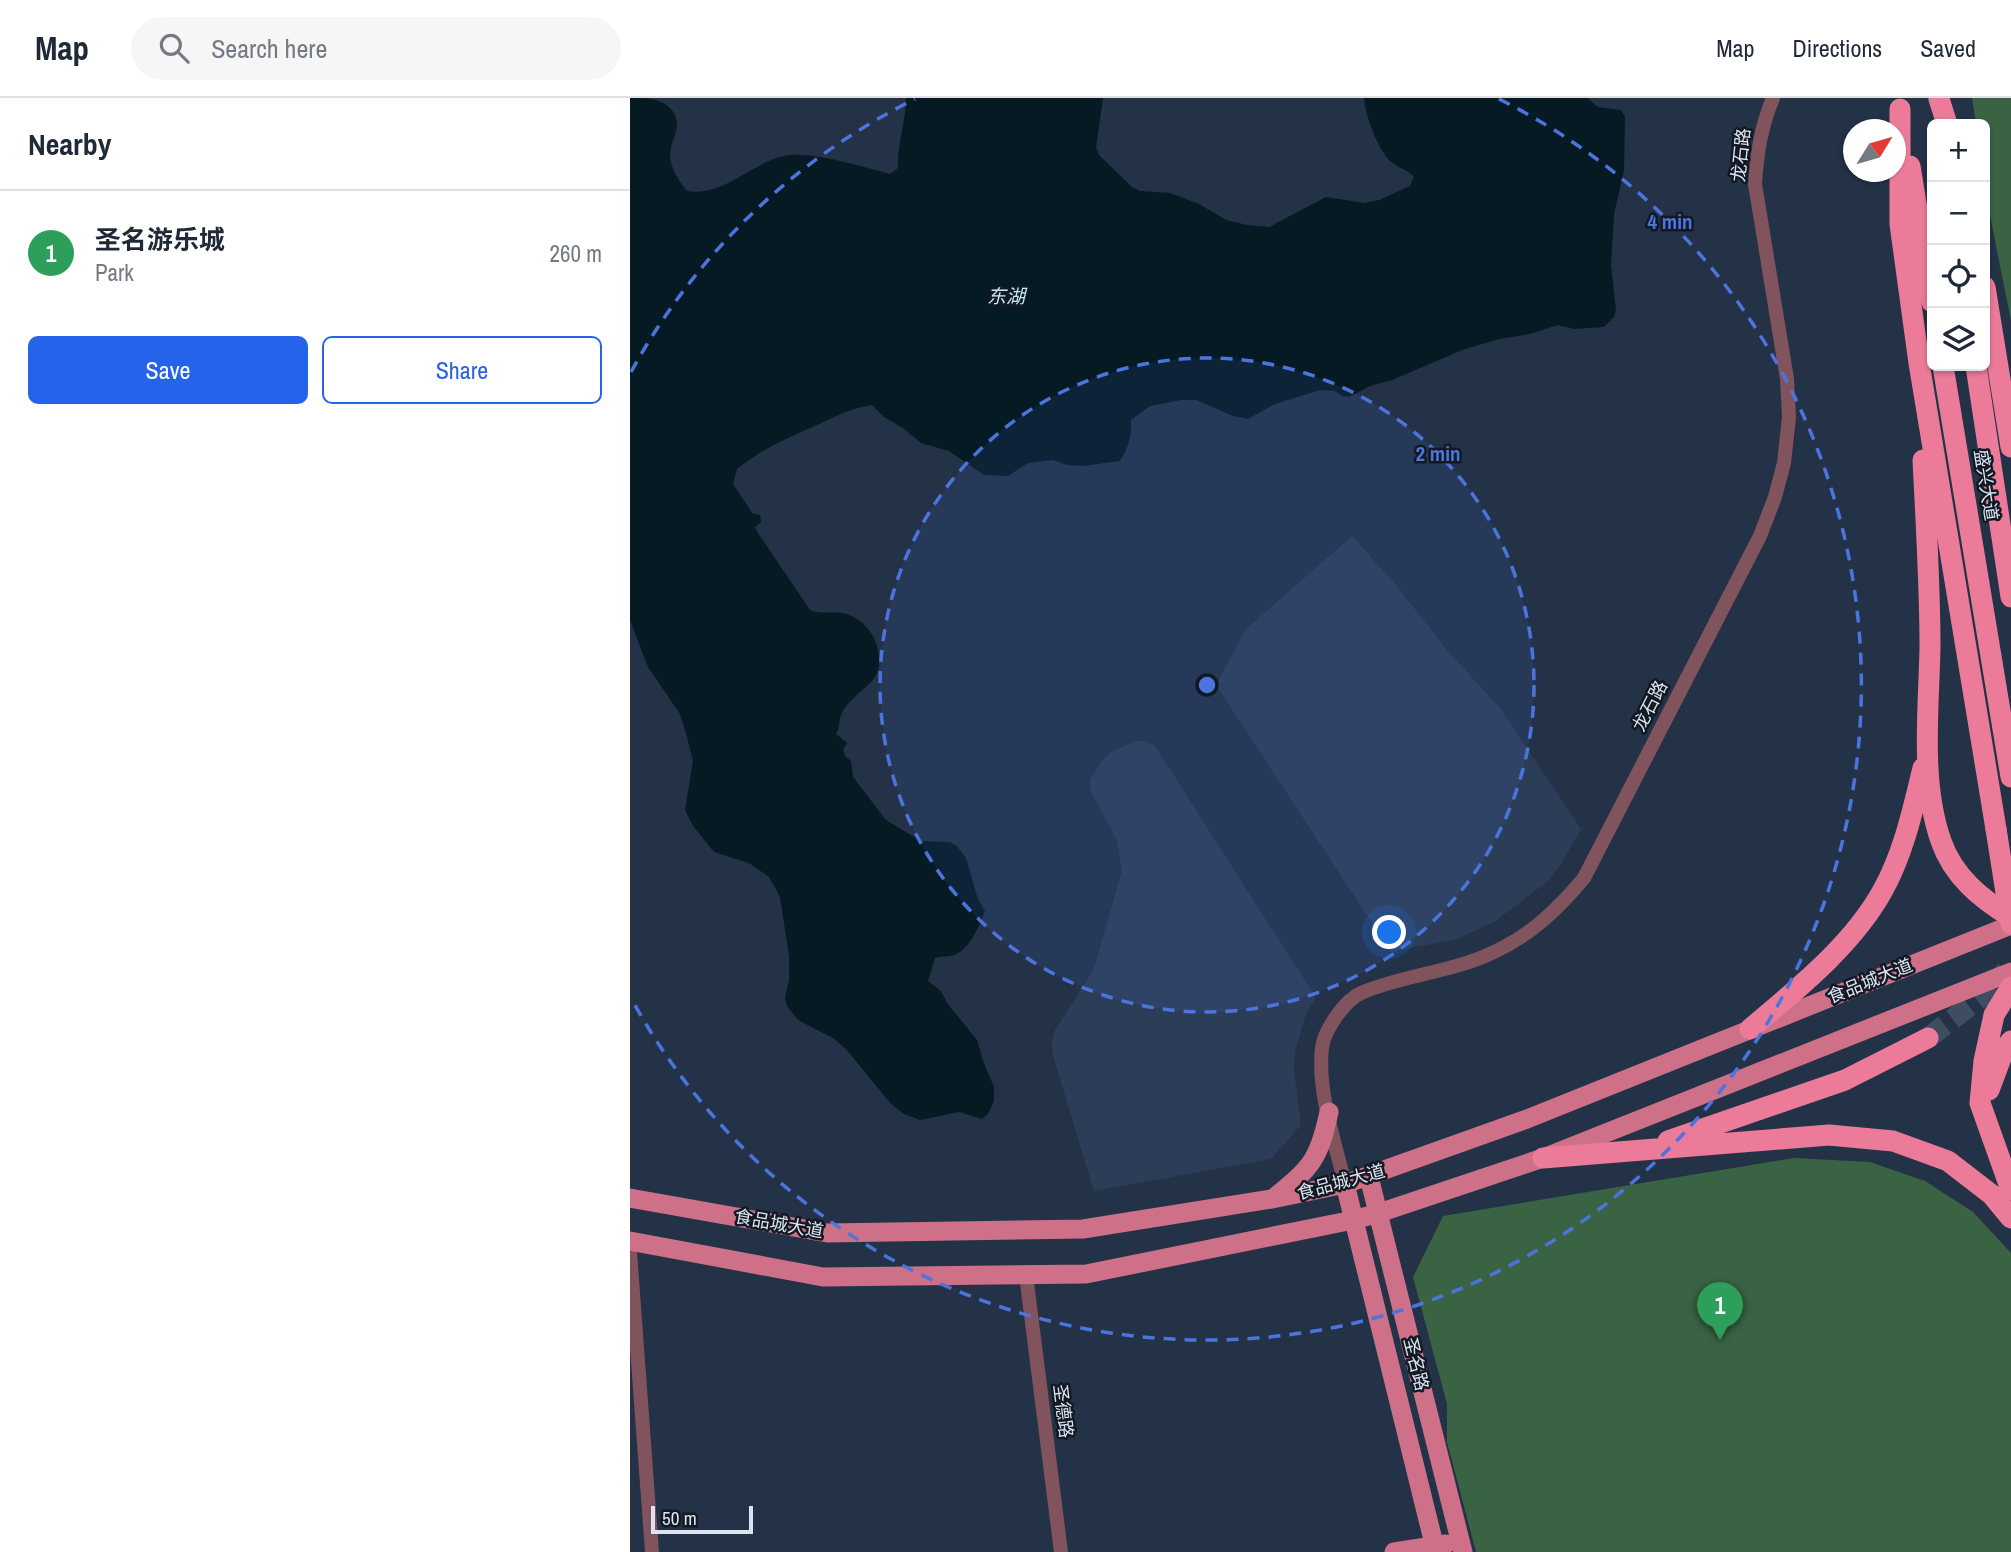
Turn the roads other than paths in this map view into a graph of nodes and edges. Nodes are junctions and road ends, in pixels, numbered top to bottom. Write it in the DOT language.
graph roads {
  1 [pos="1773,98"];
  2 [pos="1939,98"];
  3 [pos="1899,104"];
  4 [pos="1944,119"];
  5 [pos="1927,272"];
  6 [pos="1988,308"];
  7 [pos="1994,345"];
  8 [pos="1919,363"];
  9 [pos="1944,371"];
  10 [pos="1977,371"];
  11 [pos="2011,395"];
  12 [pos="2011,447"];
  13 [pos="2011,597"];
  14 [pos="1928,749"];
  15 [pos="2011,777"];
  16 [pos="2011,917"];
  17 [pos="2011,925"];
  18 [pos="2011,972"];
  19 [pos="2011,987"];
  20 [pos="1750,1029"];
  21 [pos="1928,1038"];
  22 [pos="2011,1041"];
  23 [pos="1329,1112"];
  24 [pos="1993,1134"];
  25 [pos="1637,1152"];
  26 [pos="1543,1158"];
  27 [pos="1369,1177"];
  28 [pos="1345,1184"];
  29 [pos="2011,1189"];
  30 [pos="630,1198"];
  31 [pos="1272,1199"];
  32 [pos="1379,1213"];
  33 [pos="2011,1218"];
  34 [pos="1353,1220"];
  35 [pos="630,1241"];
  36 [pos="630,1252"];
  37 [pos="1027,1275"];
  38 [pos="1462,1547"];
  39 [pos="1436,1549"];
  40 [pos="652,1552"];
  41 [pos="1061,1552"];
  42 [pos="1394,1552"];
  1 -- 23 [label="street, 龙石路"];
  2 -- 4 [label="highway"];
  3 -- 5 [label="highway"];
  3 -- 8 [label="highway"];
  6 -- 7 [label="highway"];
  7 -- 11 [label="highway"];
  7 -- 12 [label="highway"];
  8 -- 14 [label="highway"];
  8 -- 17 [label="highway, bridge"];
  9 -- 15 [label="highway, 盛兴大道"];
  10 -- 13 [label="highway, 盛兴大道"];
  14 -- 16 [label="highway"];
  14 -- 20 [label="highway"];
  17 -- 20 [label="main road, 食品城大道"];
  18 -- 26 [label="main road"];
  19 -- 24 [label="highway"];
  20 -- 27 [label="main road, 食品城大道"];
  21 -- 25 [label="highway"];
  22 -- 24 [label="highway"];
  23 -- 28 [label="street, 龙石路"];
  23 -- 31 [label="main road"];
  24 -- 29 [label="highway"];
  25 -- 26 [label="highway"];
  25 -- 33 [label="highway"];
  26 -- 32 [label="main road"];
  27 -- 28 [label="main road, 食品城大道"];
  27 -- 32 [label="main road, 圣名路"];
  28 -- 31 [label="main road, 食品城大道"];
  28 -- 34 [label="main road, 圣名路"];
  30 -- 31 [label="main road, 食品城大道"];
  32 -- 34 [label="main road"];
  32 -- 38 [label="main road, 圣名路"];
  34 -- 37 [label="main road"];
  34 -- 39 [label="main road, 圣名路"];
  35 -- 37 [label="main road"];
  36 -- 40 [label="street"];
  37 -- 41 [label="street, 圣德路"];
  38 -- 39 [label="main road"];
  39 -- 42 [label="main road"];
}
